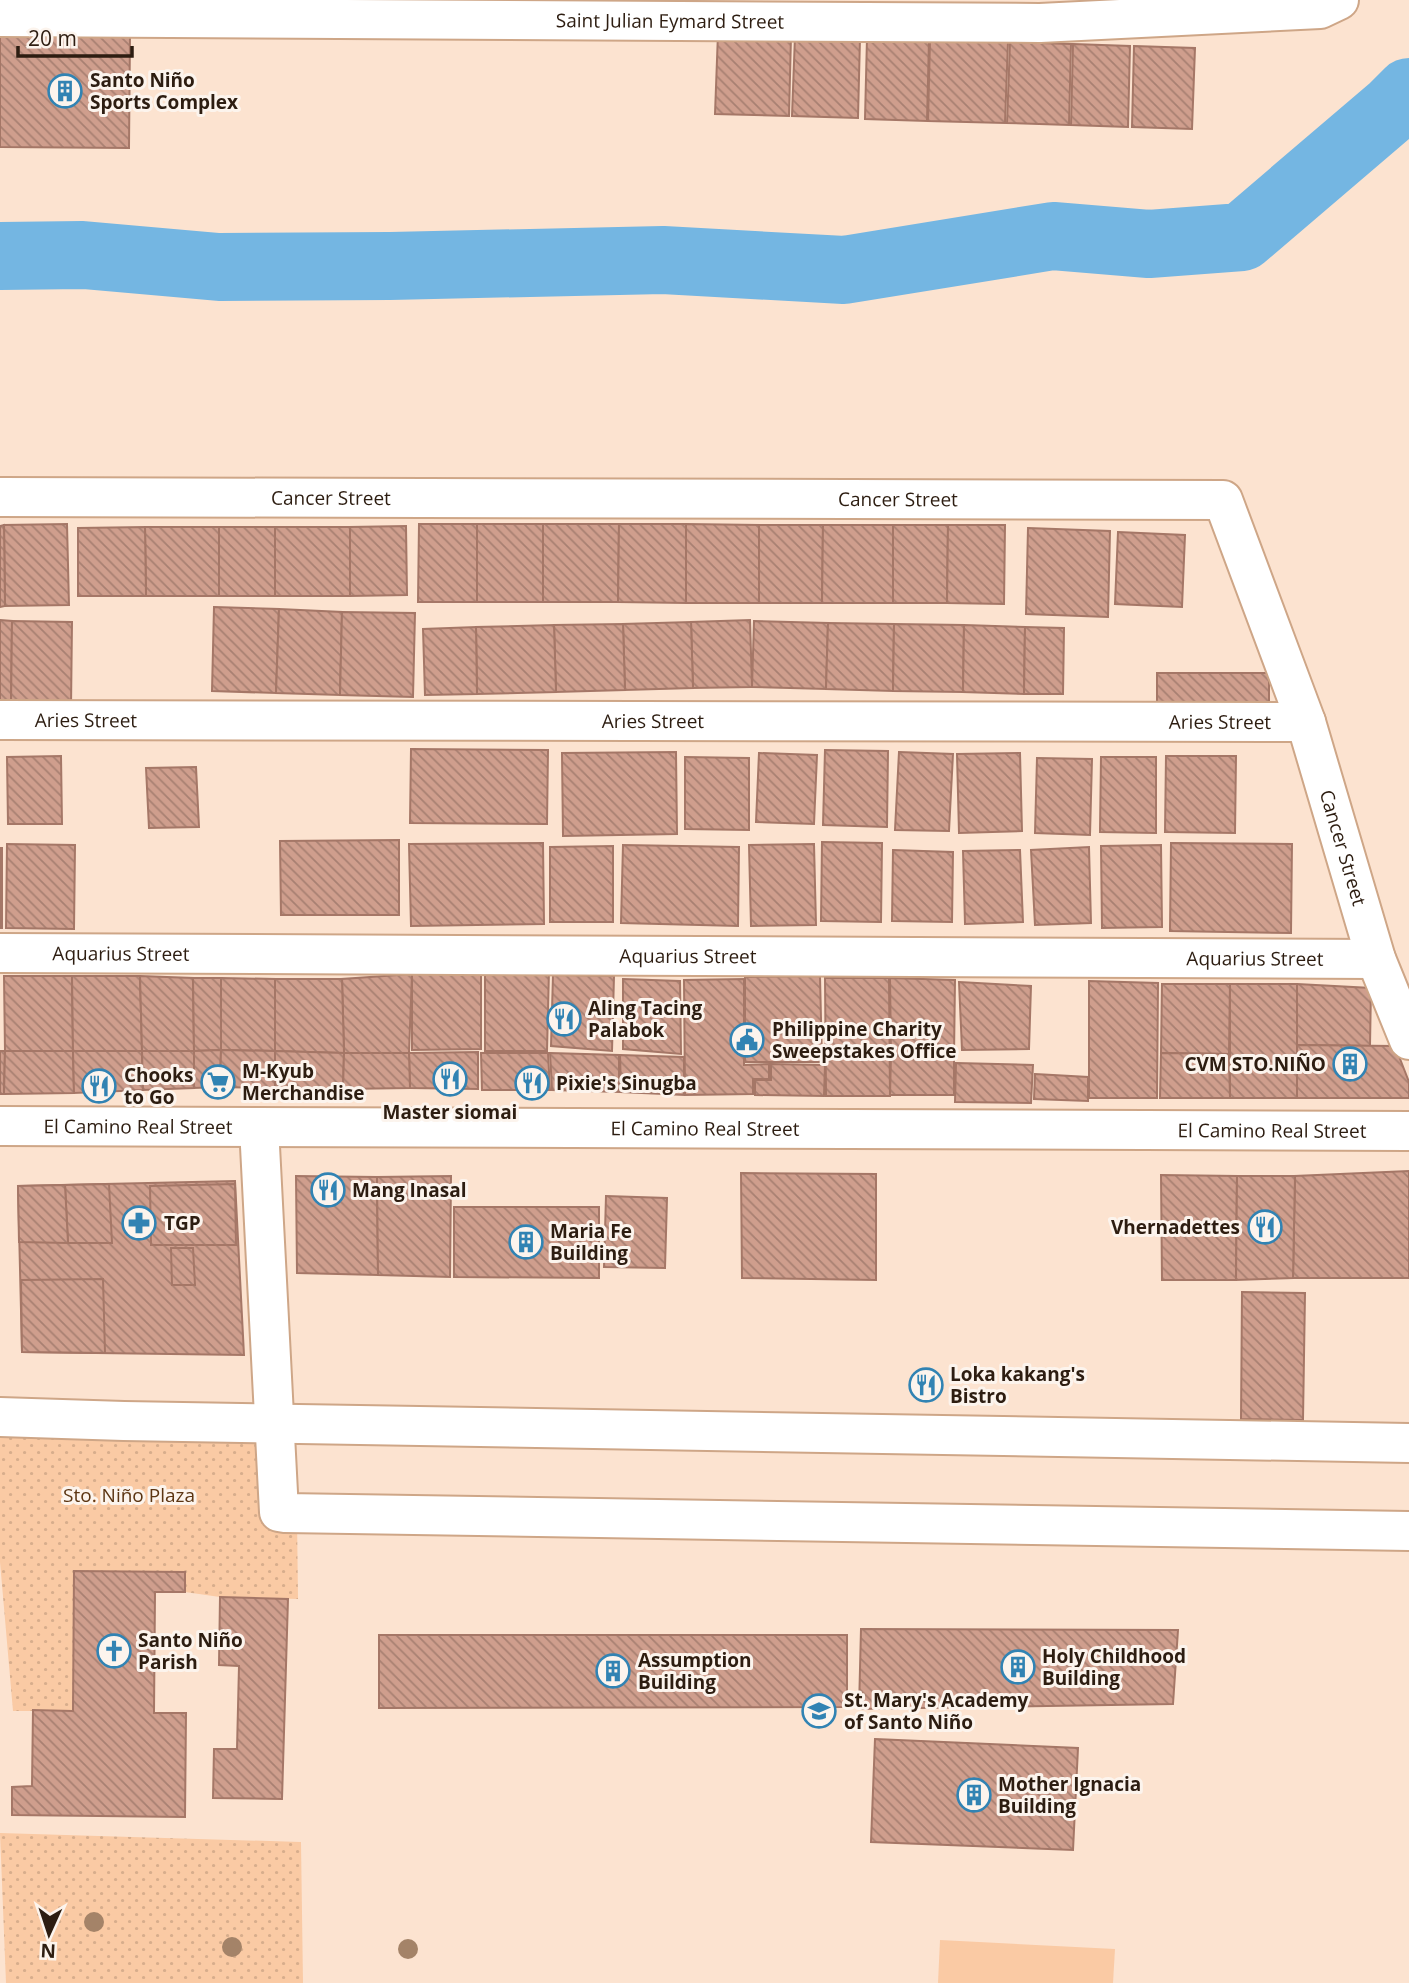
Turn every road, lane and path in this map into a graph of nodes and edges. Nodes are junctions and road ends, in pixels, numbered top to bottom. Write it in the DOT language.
graph roads {
  1 [pos="1339,0"];
  2 [pos="1061,11"];
  3 [pos="0,17"];
  4 [pos="0,497"];
  5 [pos="0,720"];
  6 [pos="1306,722"];
  7 [pos="0,953"];
  8 [pos="1376,959"];
  9 [pos="1409,1040"];
  10 [pos="0,1126"];
  11 [pos="258,1128"];
  12 [pos="1409,1131"];
  13 [pos="0,1417"];
  14 [pos="274,1423"];
  15 [pos="1409,1443"];
  16 [pos="1409,1531"];
  1 -- 2 [label="street, Saint Julian Eymard Street"];
  2 -- 3 [label="street, Saint Julian Eymard Street"];
  4 -- 6 [label="street, Cancer Street"];
  5 -- 6 [label="street, Aries Street"];
  6 -- 8 [label="street, Cancer Street"];
  7 -- 8 [label="street, Aquarius Street"];
  8 -- 9 [label="street, Cancer Street"];
  10 -- 11 [label="street, El Camino Real Street"];
  11 -- 12 [label="street, El Camino Real Street"];
  11 -- 14 [label="street"];
  13 -- 14 [label="street"];
  14 -- 15 [label="street"];
  14 -- 16 [label="street"];
}
